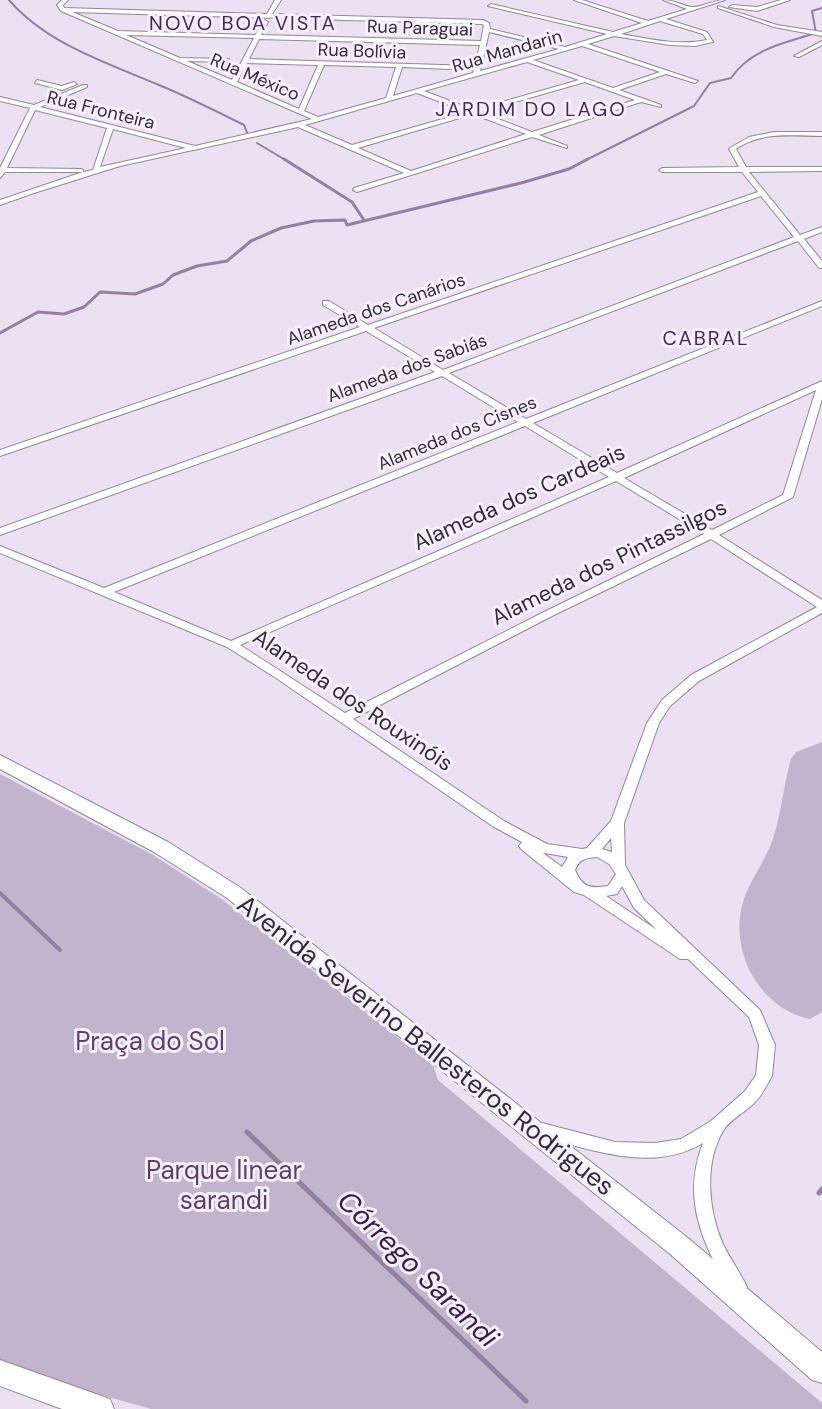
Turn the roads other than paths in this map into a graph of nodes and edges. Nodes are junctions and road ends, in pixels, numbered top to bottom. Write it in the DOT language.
graph roads {
  1 [pos="65,0"];
  2 [pos="278,0"];
  3 [pos="577,0"];
  4 [pos="666,0"];
  5 [pos="787,0"];
  6 [pos="714,2"];
  7 [pos="721,4"];
  8 [pos="491,6"];
  9 [pos="701,6"];
  10 [pos="733,7"];
  11 [pos="692,9"];
  12 [pos="63,10"];
  13 [pos="267,19"];
  14 [pos="659,19"];
  15 [pos="647,23"];
  16 [pos="487,30"];
  17 [pos="116,33"];
  18 [pos="617,33"];
  19 [pos="821,34"];
  20 [pos="256,37"];
  21 [pos="483,43"];
  22 [pos="822,43"];
  23 [pos="582,44"];
  24 [pos="566,49"];
  25 [pos="797,56"];
  26 [pos="174,58"];
  27 [pos="227,60"];
  28 [pos="528,60"];
  29 [pos="245,61"];
  30 [pos="321,64"];
  31 [pos="399,66"];
  32 [pos="477,71"];
  33 [pos="665,72"];
  34 [pos="585,80"];
  35 [pos="695,81"];
  36 [pos="37,82"];
  37 [pos="233,84"];
  38 [pos="612,90"];
  39 [pos="417,91"];
  40 [pos="0,99"];
  41 [pos="389,99"];
  42 [pos="641,100"];
  43 [pos="659,106"];
  44 [pos="33,108"];
  45 [pos="301,112"];
  46 [pos="473,112"];
  47 [pos="317,119"];
  48 [pos="299,125"];
  49 [pos="110,128"];
  50 [pos="530,134"];
  51 [pos="822,134"];
  52 [pos="565,147"];
  53 [pos="195,148"];
  54 [pos="350,148"];
  55 [pos="822,169"];
  56 [pos="662,170"];
  57 [pos="744,170"];
  58 [pos="94,171"];
  59 [pos="1,172"];
  60 [pos="410,173"];
  61 [pos="357,190"];
  62 [pos="762,193"];
  63 [pos="0,203"];
  64 [pos="822,229"];
  65 [pos="799,237"];
  66 [pos="822,266"];
  67 [pos="326,303"];
  68 [pos="822,303"];
  69 [pos="371,328"];
  70 [pos="442,373"];
  71 [pos="822,384"];
  72 [pos="527,422"];
  73 [pos="0,453"];
  74 [pos="615,478"];
  75 [pos="0,532"];
  76 [pos="711,534"];
  77 [pos="0,549"];
  78 [pos="105,592"];
  79 [pos="822,607"];
  80 [pos="231,645"];
  81 [pos="343,719"];
  82 [pos="0,761"];
  83 [pos="617,823"];
  84 [pos="499,824"];
  85 [pos="586,853"];
  86 [pos="621,869"];
  87 [pos="573,883"];
  88 [pos="588,891"];
  89 [pos="718,976"];
  90 [pos="717,1126"];
  91 [pos="531,1127"];
  92 [pos="754,1314"];
  93 [pos="822,1370"];
  94 [pos="0,1373"];
  95 [pos="100,1409"];
  1 -- 12 [label="street"];
  2 -- 13 [label="street"];
  3 -- 15 [label="street"];
  4 -- 11 [label="street"];
  5 -- 10 [label="street"];
  6 -- 7 [label="street, Rua Mandarin"];
  6 -- 9 [label="street, Rua Mandarin"];
  6 -- 10 [label="street"];
  7 -- 9 [label="street"];
  7 -- 10 [label="street"];
  7 -- 19 [label="street"];
  8 -- 18 [label="street"];
  9 -- 11 [label="street, Rua Mandarin"];
  11 -- 14 [label="street, Rua Mandarin"];
  12 -- 13 [label="street"];
  12 -- 17 [label="street, Rua México"];
  13 -- 16 [label="street"];
  13 -- 20 [label="street"];
  14 -- 15 [label="street, Rua Mandarin"];
  14 -- 18 [label="street"];
  15 -- 18 [label="street, Rua Mandarin"];
  16 -- 21 [label="street"];
  16 -- 24 [label="street"];
  17 -- 20 [label="street, Rua Paraguai"];
  17 -- 26 [label="street, Rua México"];
  18 -- 23 [label="street, Rua Mandarin"];
  20 -- 21 [label="street, Rua Paraguai"];
  20 -- 29 [label="street"];
  21 -- 32 [label="street"];
  22 -- 25 [label="street"];
  23 -- 24 [label="street, Rua Mandarin"];
  23 -- 33 [label="street"];
  24 -- 28 [label="street, Rua Mandarin"];
  26 -- 27 [label="street"];
  26 -- 37 [label="street, Rua México"];
  28 -- 32 [label="street, Rua Mandarin"];
  28 -- 34 [label="street"];
  29 -- 30 [label="street, Rua Bolívia"];
  29 -- 37 [label="street"];
  30 -- 31 [label="street, Rua Bolívia"];
  30 -- 45 [label="street"];
  31 -- 32 [label="street, Rua Bolívia"];
  31 -- 41 [label="street"];
  32 -- 39 [label="street, Rua Mandarin"];
  33 -- 35 [label="street"];
  33 -- 38 [label="street"];
  34 -- 38 [label="street"];
  34 -- 46 [label="street"];
  36 -- 44 [label="street"];
  37 -- 45 [label="street, Rua México"];
  38 -- 42 [label="street"];
  39 -- 41 [label="street, Rua Mandarin"];
  39 -- 46 [label="street"];
  40 -- 44 [label="street, Rua Fronteira"];
  41 -- 47 [label="street, Rua Mandarin"];
  42 -- 43 [label="street"];
  42 -- 50 [label="street"];
  44 -- 49 [label="street, Rua Fronteira"];
  44 -- 59 [label="street"];
  45 -- 47 [label="street, Rua México"];
  46 -- 50 [label="street"];
  46 -- 54 [label="street"];
  47 -- 48 [label="street, Rua Mandarin"];
  48 -- 53 [label="street, Rua Mandarin"];
  48 -- 54 [label="street"];
  49 -- 53 [label="street, Rua Fronteira"];
  49 -- 58 [label="street"];
  50 -- 52 [label="street"];
  50 -- 60 [label="street"];
  51 -- 57 [label="street"];
  53 -- 58 [label="street, Rua Mandarin"];
  54 -- 60 [label="street"];
  55 -- 57 [label="street"];
  56 -- 57 [label="street"];
  57 -- 62 [label="street"];
  58 -- 59 [label="street"];
  58 -- 63 [label="street"];
  60 -- 61 [label="street"];
  62 -- 65 [label="street"];
  62 -- 69 [label="street, Alameda dos Canários"];
  64 -- 65 [label="street, Alameda dos Sabiás"];
  65 -- 66 [label="street"];
  65 -- 70 [label="street, Alameda dos Sabiás"];
  67 -- 69 [label="street"];
  68 -- 72 [label="street, Alameda dos Cisnes"];
  69 -- 70 [label="street"];
  69 -- 73 [label="street, Alameda dos Canários"];
  70 -- 72 [label="street"];
  70 -- 75 [label="street, Alameda dos Sabiás"];
  71 -- 74 [label="street, Alameda dos Cardeais"];
  71 -- 76 [label="street, Alameda dos Pintassilgos"];
  72 -- 74 [label="street"];
  72 -- 78 [label="street, Alameda dos Cisnes"];
  74 -- 76 [label="street"];
  74 -- 80 [label="street, Alameda dos Cardeais"];
  76 -- 79 [label="street"];
  76 -- 81 [label="street, Alameda dos Pintassilgos"];
  77 -- 78 [label="street, Alameda dos Rouxinóis"];
  78 -- 80 [label="street, Alameda dos Rouxinóis"];
  79 -- 83 [label="street"];
  80 -- 81 [label="street, Alameda dos Rouxinóis"];
  81 -- 84 [label="street, Alameda dos Rouxinóis"];
  82 -- 91 [label="main road, Avenida Severino Ballesteros Rodrigues"];
  83 -- 85 [label="street"];
  83 -- 86 [label="street"];
  84 -- 85 [label="street, Alameda dos Rouxinóis"];
  84 -- 87 [label="street, Alameda dos Rouxinóis"];
  85 -- 86 [label="street"];
  85 -- 87 [label="street"];
  86 -- 88 [label="street"];
  86 -- 89 [label="street"];
  87 -- 88 [label="street"];
  88 -- 89 [label="street"];
  89 -- 90 [label="street"];
  90 -- 91 [label="street"];
  90 -- 92 [label="street"];
  91 -- 92 [label="main road, Avenida Severino Ballesteros Rodrigues"];
  92 -- 93 [label="main road, Avenida Severino Ballesteros Rodrigues"];
  94 -- 95 [label="main road"];
}
